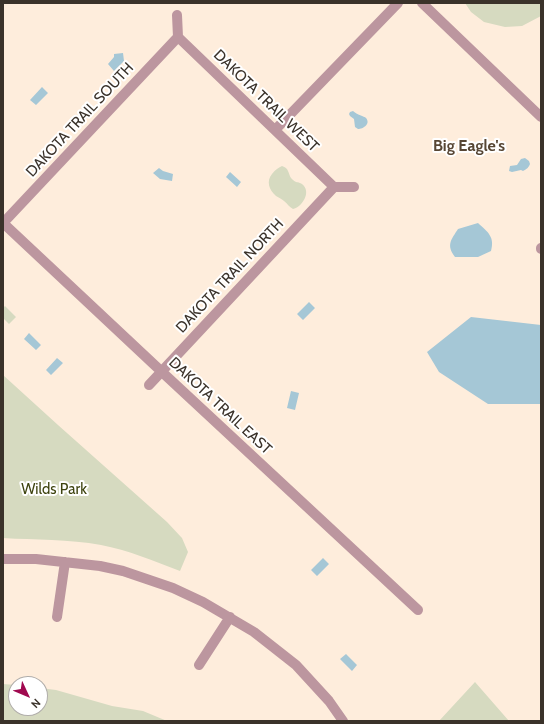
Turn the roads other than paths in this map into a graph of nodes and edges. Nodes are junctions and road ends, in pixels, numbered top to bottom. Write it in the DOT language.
graph roads {
  1 [pos="398,3"];
  2 [pos="422,3"];
  3 [pos="177,15"];
  4 [pos="178,37"];
  5 [pos="541,117"];
  6 [pos="274,130"];
  7 [pos="334,187"];
  8 [pos="354,187"];
  9 [pos="3,223"];
  10 [pos="162,372"];
  11 [pos="149,385"];
  12 [pos="3,559"];
  13 [pos="65,562"];
  14 [pos="418,610"];
  15 [pos="57,617"];
  16 [pos="230,617"];
  17 [pos="199,665"];
  18 [pos="343,721"];
  1 -- 6 [label="street"];
  2 -- 5 [label="street"];
  3 -- 4 [label="street"];
  4 -- 6 [label="street, DAKOTA TRAIL WEST"];
  4 -- 9 [label="street, DAKOTA TRAIL SOUTH"];
  6 -- 7 [label="street, DAKOTA TRAIL WEST"];
  7 -- 8 [label="street"];
  7 -- 10 [label="street, DAKOTA TRAIL NORTH"];
  9 -- 10 [label="street, DAKOTA TRAIL EAST"];
  10 -- 11 [label="street, DAKOTA TRAIL NORTH"];
  10 -- 14 [label="street, DAKOTA TRAIL EAST"];
  12 -- 13 [label="street"];
  13 -- 15 [label="street"];
  13 -- 16 [label="street"];
  16 -- 17 [label="street"];
  16 -- 18 [label="street"];
}
